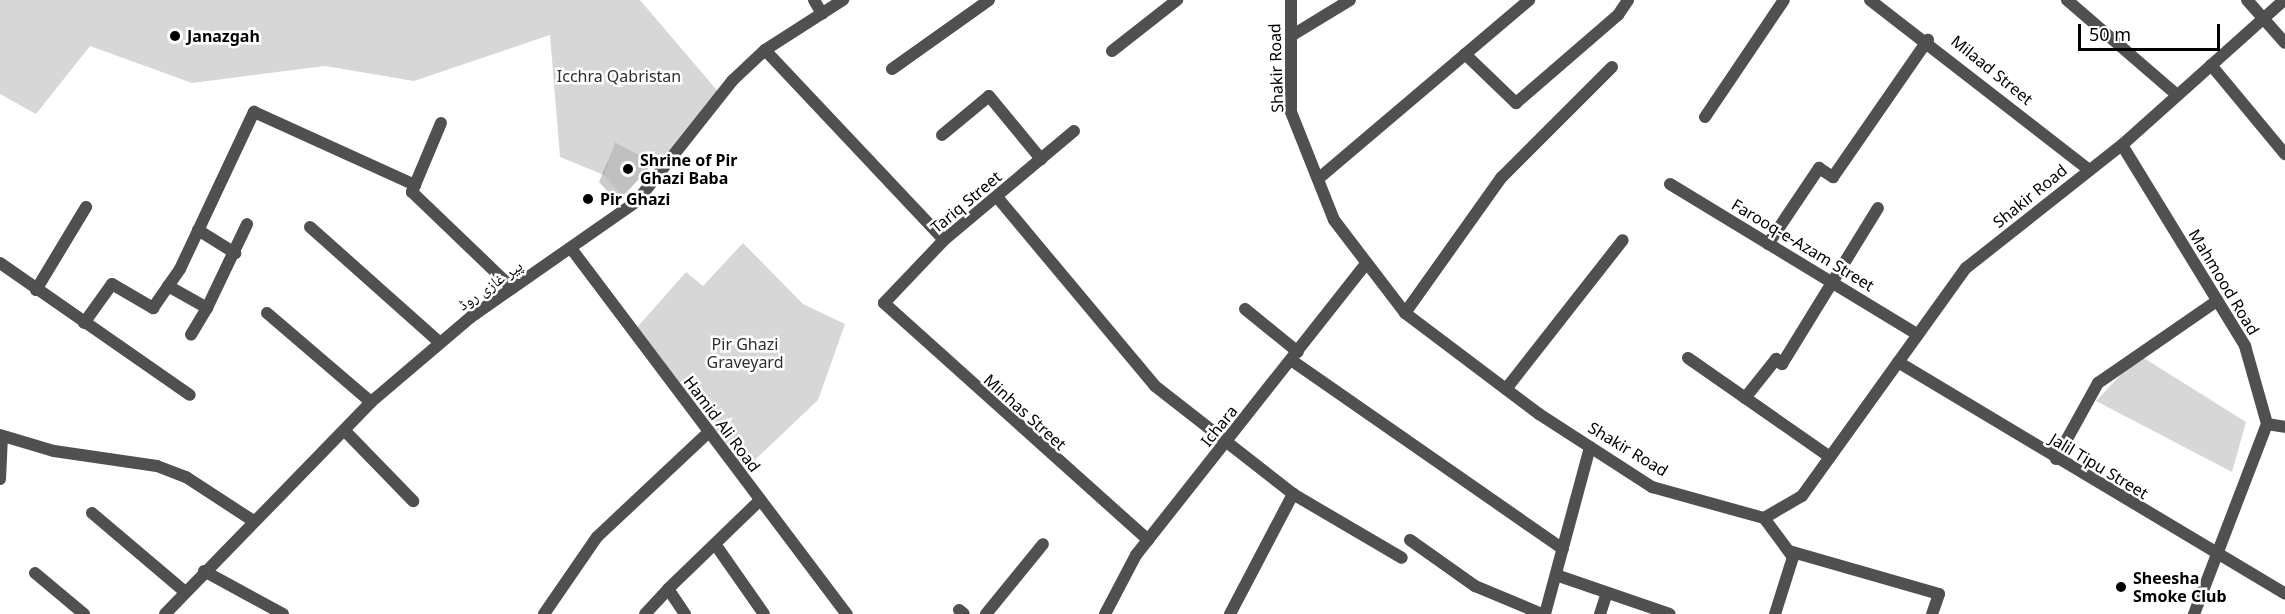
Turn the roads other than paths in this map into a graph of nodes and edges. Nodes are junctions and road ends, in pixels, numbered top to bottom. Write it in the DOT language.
graph roads {
  1 [pos="814,0"];
  2 [pos="843,0"];
  3 [pos="989,0"];
  4 [pos="1177,0"];
  5 [pos="1290,0"];
  6 [pos="1350,0"];
  7 [pos="1529,0"];
  8 [pos="1628,0"];
  9 [pos="1784,0"];
  10 [pos="1870,0"];
  11 [pos="2067,0"];
  12 [pos="2247,0"];
  13 [pos="2284,0"];
  14 [pos="822,14"];
  15 [pos="2264,18"];
  16 [pos="1291,36"];
  17 [pos="1928,40"];
  18 [pos="2285,44"];
  19 [pos="765,50"];
  20 [pos="1112,51"];
  21 [pos="1465,54"];
  22 [pos="2211,65"];
  23 [pos="1612,67"];
  24 [pos="892,69"];
  25 [pos="2177,95"];
  26 [pos="1705,117"];
  27 [pos="441,123"];
  28 [pos="1074,131"];
  29 [pos="942,135"];
  30 [pos="2122,145"];
  31 [pos="2285,154"];
  32 [pos="1041,159"];
  33 [pos="2089,170"];
  34 [pos="1318,179"];
  35 [pos="1670,184"];
  36 [pos="415,185"];
  37 [pos="997,197"];
  38 [pos="86,207"];
  39 [pos="1878,208"];
  40 [pos="247,224"];
  41 [pos="310,227"];
  42 [pos="198,230"];
  43 [pos="944,240"];
  44 [pos="1623,240"];
  45 [pos="1768,243"];
  46 [pos="573,251"];
  47 [pos="235,253"];
  48 [pos="0,263"];
  49 [pos="1367,263"];
  50 [pos="1831,282"];
  51 [pos="168,286"];
  52 [pos="512,288"];
  53 [pos="36,290"];
  54 [pos="2217,301"];
  55 [pos="884,303"];
  56 [pos="207,308"];
  57 [pos="1245,309"];
  58 [pos="267,313"];
  59 [pos="1405,313"];
  60 [pos="84,323"];
  61 [pos="191,335"];
  62 [pos="1918,335"];
  63 [pos="440,343"];
  64 [pos="1294,356"];
  65 [pos="1688,358"];
  66 [pos="1898,362"];
  67 [pos="1506,389"];
  68 [pos="190,395"];
  69 [pos="1745,398"];
  70 [pos="371,402"];
  71 [pos="2267,424"];
  72 [pos="2285,428"];
  73 [pos="345,431"];
  74 [pos="709,432"];
  75 [pos="1,436"];
  76 [pos="1227,443"];
  77 [pos="1590,447"];
  78 [pos="1830,457"];
  79 [pos="2056,459"];
  80 [pos="0,479"];
  81 [pos="1293,494"];
  82 [pos="413,501"];
  83 [pos="759,501"];
  84 [pos="92,513"];
  85 [pos="1764,518"];
  86 [pos="252,520"];
  87 [pos="1148,540"];
  88 [pos="1410,540"];
  89 [pos="715,544"];
  90 [pos="1043,544"];
  91 [pos="1563,549"];
  92 [pos="1789,551"];
  93 [pos="2215,555"];
  94 [pos="1402,558"];
  95 [pos="204,571"];
  96 [pos="35,573"];
  97 [pos="1556,575"];
  98 [pos="668,589"];
  99 [pos="185,592"];
  100 [pos="1607,593"];
  101 [pos="2285,594"];
  102 [pos="84,614"];
  103 [pos="165,614"];
  104 [pos="283,614"];
  105 [pos="544,614"];
  106 [pos="645,614"];
  107 [pos="685,614"];
  108 [pos="764,614"];
  109 [pos="847,614"];
  110 [pos="986,614"];
  111 [pos="1105,614"];
  112 [pos="1230,614"];
  113 [pos="1543,614"];
  114 [pos="1600,614"];
  115 [pos="1670,614"];
  116 [pos="1774,614"];
  117 [pos="1932,614"];
  118 [pos="2194,614"];
  1 -- 14 [label="street"];
  2 -- 14 [label="street, پیر غازی روڈ"];
  3 -- 24 [label="street"];
  4 -- 20 [label="street"];
  5 -- 16 [label="street, Shakir Road"];
  6 -- 16 [label="street"];
  7 -- 21 [label="street"];
  8 -- 21 [label="street"];
  9 -- 26 [label="street"];
  10 -- 17 [label="street, Milaad Street"];
  11 -- 25 [label="street"];
  12 -- 15 [label="street"];
  13 -- 15 [label="street, Shakir Road"];
  14 -- 19 [label="street, پیر غازی روڈ"];
  15 -- 18 [label="street"];
  15 -- 22 [label="street, Shakir Road"];
  16 -- 34 [label="street, Shakir Road"];
  17 -- 33 [label="street, Milaad Street"];
  17 -- 45 [label="street"];
  19 -- 43 [label="street"];
  19 -- 46 [label="street, پیر غازی روڈ"];
  21 -- 34 [label="street"];
  22 -- 25 [label="street, Shakir Road"];
  22 -- 31 [label="street"];
  23 -- 59 [label="street"];
  25 -- 30 [label="street, Shakir Road"];
  27 -- 36 [label="street"];
  28 -- 32 [label="street, Tariq Street"];
  29 -- 32 [label="street"];
  30 -- 33 [label="street, Shakir Road"];
  30 -- 54 [label="street, Mahmood Road"];
  32 -- 37 [label="street, Tariq Street"];
  33 -- 62 [label="street, Shakir Road"];
  34 -- 49 [label="street, Shakir Road"];
  35 -- 45 [label="street, Farooq-e-Azam Street"];
  36 -- 42 [label="street"];
  36 -- 52 [label="street"];
  37 -- 43 [label="street, Tariq Street"];
  37 -- 76 [label="street"];
  38 -- 53 [label="street"];
  39 -- 50 [label="street"];
  40 -- 47 [label="street"];
  41 -- 63 [label="street"];
  42 -- 47 [label="street"];
  42 -- 51 [label="street"];
  43 -- 55 [label="street, Tariq Street"];
  44 -- 67 [label="street"];
  45 -- 50 [label="street, Farooq-e-Azam Street"];
  46 -- 52 [label="street, پیر غازی روڈ"];
  46 -- 74 [label="street, Hamid Ali Road"];
  47 -- 56 [label="street"];
  48 -- 53 [label="street"];
  49 -- 59 [label="street, Shakir Road"];
  49 -- 64 [label="street, Ichara"];
  50 -- 62 [label="street, Farooq-e-Azam Street"];
  50 -- 69 [label="street"];
  51 -- 56 [label="street"];
  51 -- 60 [label="street"];
  52 -- 63 [label="street, پیر غازی روڈ"];
  53 -- 60 [label="street"];
  54 -- 71 [label="street, Mahmood Road"];
  54 -- 79 [label="street"];
  55 -- 87 [label="street, Minhas Street"];
  56 -- 61 [label="street"];
  57 -- 64 [label="street"];
  58 -- 70 [label="street"];
  59 -- 67 [label="street, Shakir Road"];
  60 -- 68 [label="street"];
  62 -- 66 [label="street, Shakir Road"];
  63 -- 70 [label="street, پیر غازی روڈ"];
  64 -- 76 [label="street, Ichara"];
  64 -- 91 [label="street"];
  65 -- 69 [label="street"];
  66 -- 78 [label="street, Shakir Road"];
  66 -- 79 [label="street, Jalil Tipu Street"];
  67 -- 77 [label="street, Shakir Road"];
  69 -- 78 [label="street"];
  70 -- 73 [label="street, پیر غازی روڈ"];
  71 -- 72 [label="street"];
  71 -- 93 [label="street"];
  73 -- 82 [label="street"];
  73 -- 86 [label="street, پیر غازی روڈ"];
  74 -- 83 [label="street, Hamid Ali Road"];
  74 -- 105 [label="street"];
  75 -- 80 [label="street"];
  75 -- 86 [label="street"];
  76 -- 81 [label="street"];
  76 -- 87 [label="street, Ichara"];
  77 -- 85 [label="street, Shakir Road"];
  77 -- 91 [label="street"];
  78 -- 85 [label="street, Shakir Road"];
  79 -- 93 [label="street, Jalil Tipu Street"];
  81 -- 94 [label="street"];
  81 -- 112 [label="street"];
  83 -- 89 [label="street"];
  83 -- 109 [label="street, Hamid Ali Road"];
  84 -- 99 [label="street"];
  85 -- 92 [label="street"];
  86 -- 95 [label="street, پیر غازی روڈ"];
  87 -- 111 [label="street, Ichara"];
  88 -- 113 [label="street"];
  89 -- 98 [label="street"];
  89 -- 108 [label="street"];
  90 -- 110 [label="street"];
  91 -- 97 [label="street"];
  92 -- 116 [label="street"];
  92 -- 117 [label="street"];
  93 -- 101 [label="street, Jalil Tipu Street"];
  93 -- 118 [label="street"];
  95 -- 99 [label="street, پیر غازی روڈ"];
  95 -- 104 [label="street"];
  96 -- 102 [label="street"];
  97 -- 100 [label="street"];
  97 -- 113 [label="street"];
  98 -- 106 [label="street"];
  98 -- 107 [label="street"];
  99 -- 103 [label="street, پیر غازی روڈ"];
  100 -- 114 [label="street"];
  100 -- 115 [label="street"];
}
